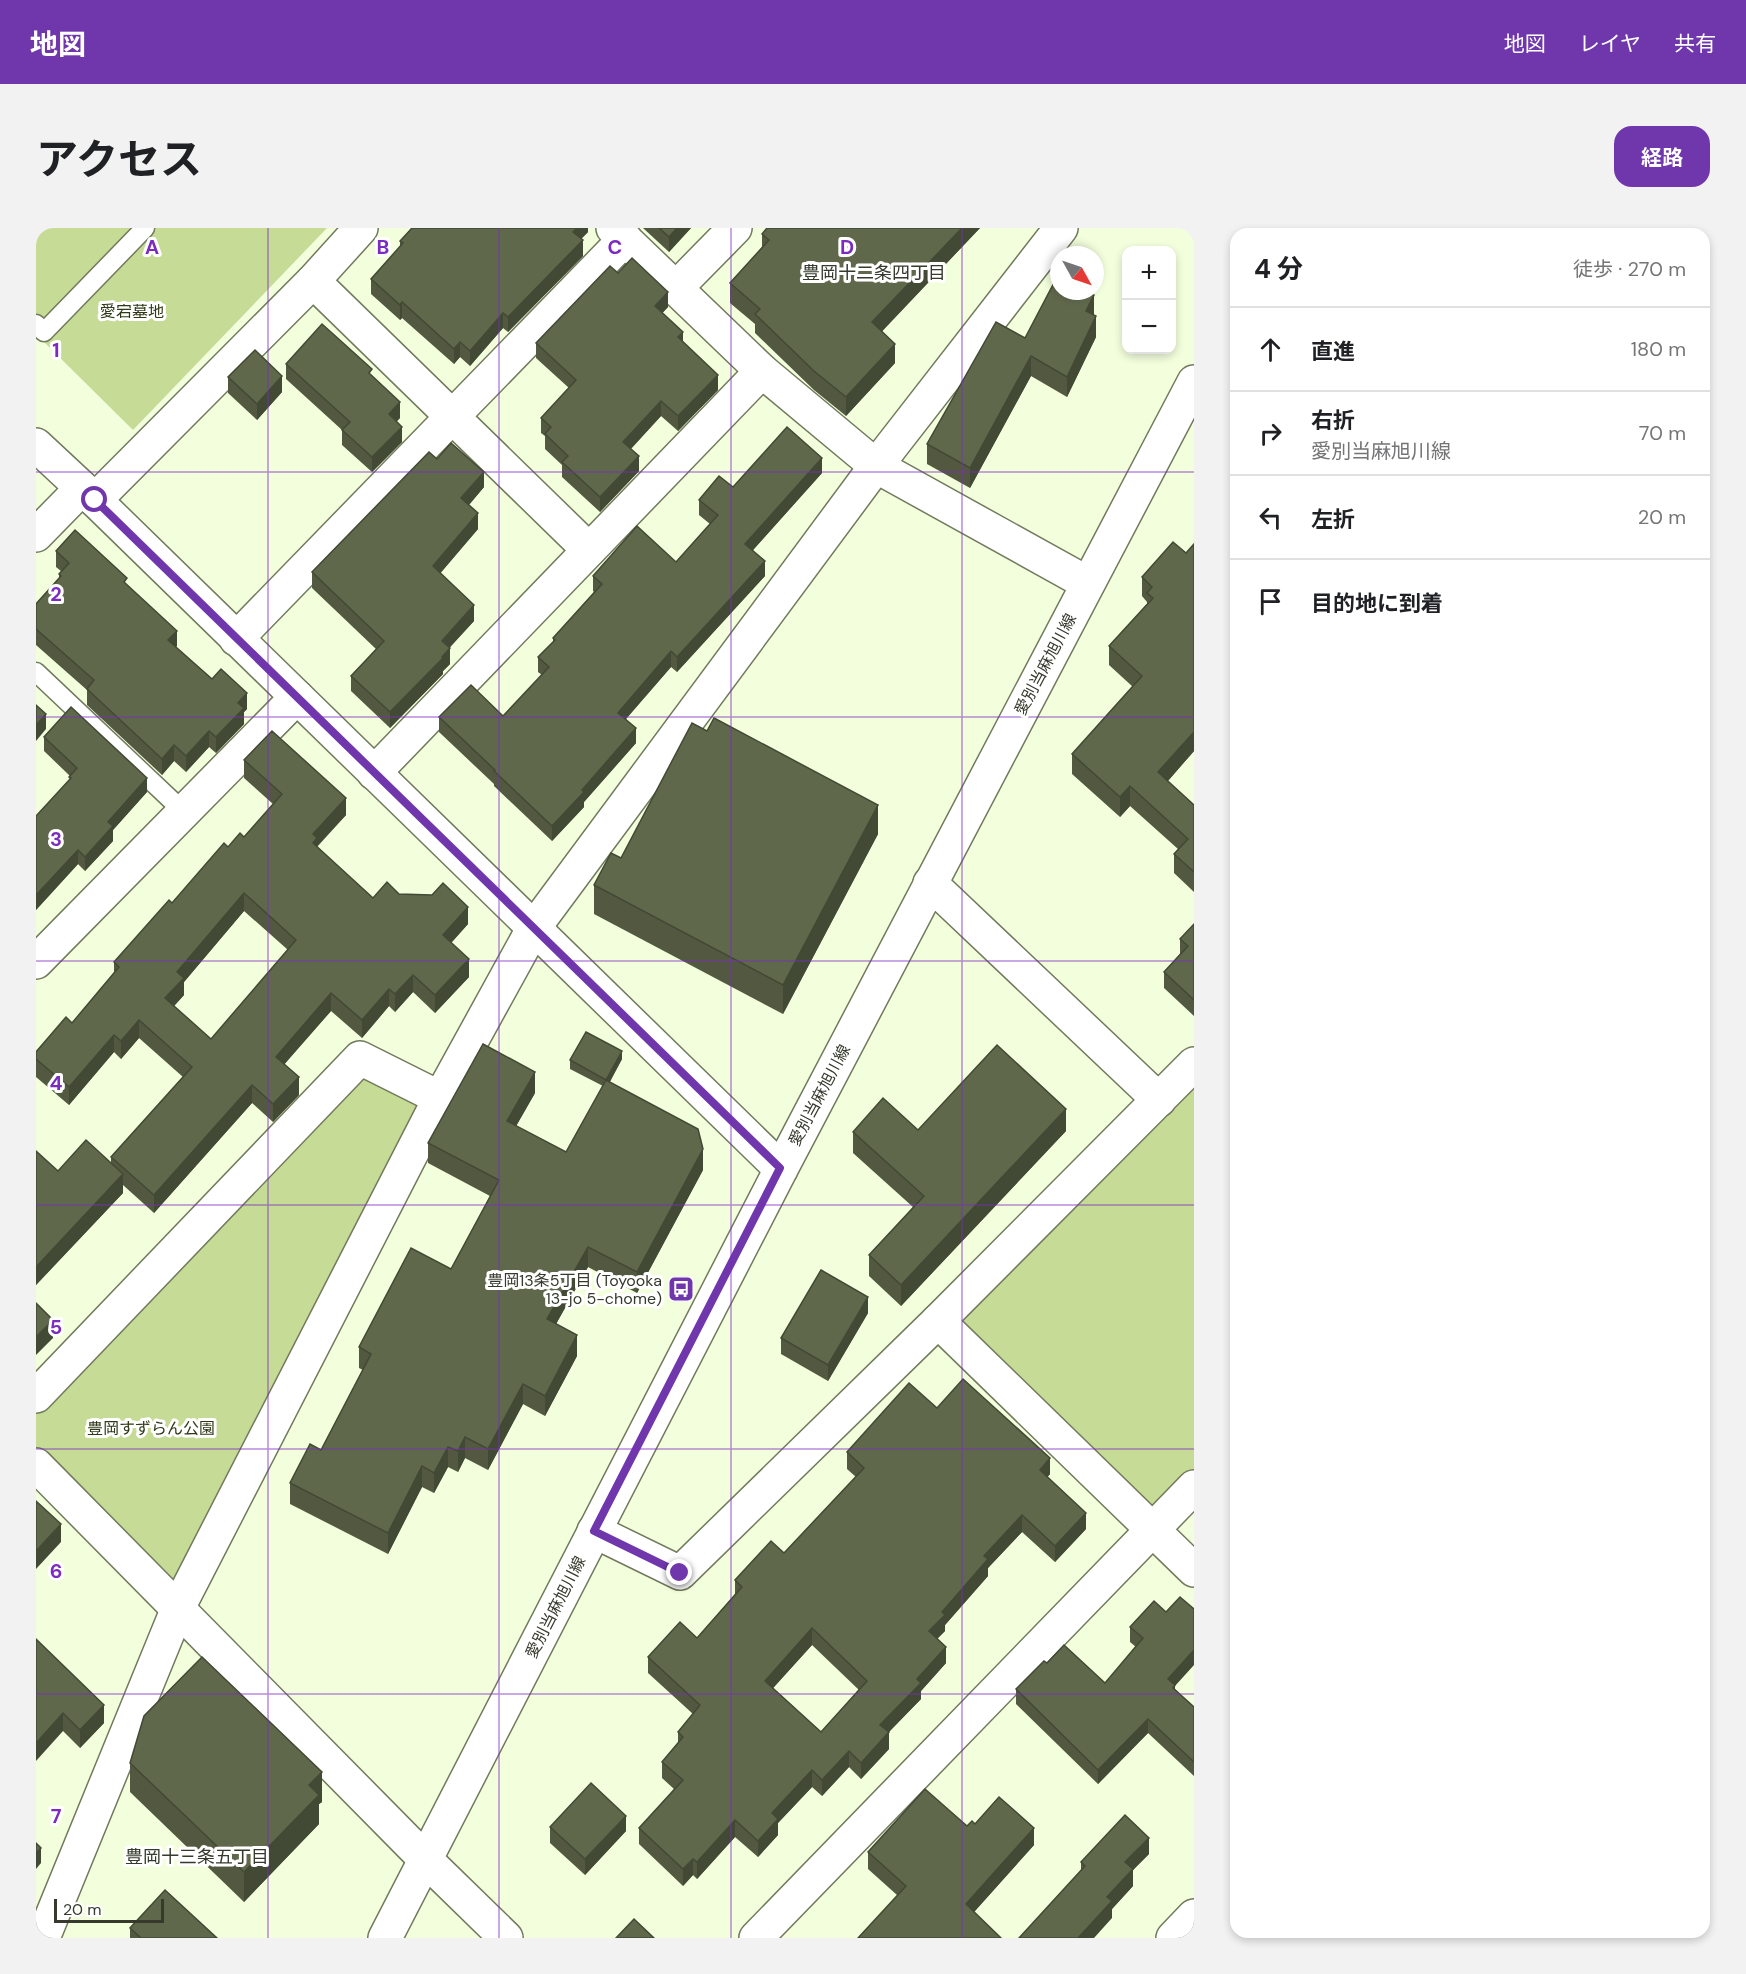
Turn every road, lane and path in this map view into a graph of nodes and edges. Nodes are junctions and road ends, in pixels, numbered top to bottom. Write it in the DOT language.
graph roads {
  1 [pos="145,228"];
  2 [pos="361,228"];
  3 [pos="735,228"];
  4 [pos="1061,228"];
  5 [pos="619,234"];
  6 [pos="313,281"];
  7 [pos="676,288"];
  8 [pos="36,324"];
  9 [pos="762,371"];
  10 [pos="1194,382"];
  11 [pos="452,417"];
  12 [pos="36,445"];
  13 [pos="876,466"];
  14 [pos="89,494"];
  15 [pos="36,536"];
  16 [pos="589,550"];
  17 [pos="1087,583"];
  18 [pos="236,639"];
  19 [pos="36,672"];
  20 [pos="297,697"];
  21 [pos="374,773"];
  22 [pos="184,812"];
  23 [pos="930,883"];
  24 [pos="533,929"];
  25 [pos="36,962"];
  26 [pos="1194,1064"];
  27 [pos="440,1098"];
  28 [pos="1159,1100"];
  29 [pos="780,1168"];
  30 [pos="938,1321"];
  31 [pos="36,1396"];
  32 [pos="36,1465"];
  33 [pos="1194,1487"];
  34 [pos="1153,1530"];
  35 [pos="594,1531"];
  36 [pos="1194,1569"];
  37 [pos="178,1608"];
  38 [pos="426,1860"];
  39 [pos="1194,1916"];
  40 [pos="43,1938"];
  41 [pos="385,1938"];
  42 [pos="506,1938"];
  43 [pos="756,1938"];
  44 [pos="1173,1938"];
  1 -- 8 [label="lane"];
  2 -- 6 [label="street"];
  3 -- 7 [label="street"];
  4 -- 13 [label="street"];
  5 -- 7 [label="street"];
  5 -- 11 [label="street"];
  6 -- 11 [label="street"];
  6 -- 14 [label="street"];
  7 -- 9 [label="street"];
  9 -- 13 [label="street"];
  9 -- 16 [label="street"];
  10 -- 17 [label="street, 愛別当麻旭川線"];
  11 -- 16 [label="street"];
  11 -- 18 [label="street"];
  12 -- 14 [label="street"];
  13 -- 17 [label="street"];
  13 -- 24 [label="street"];
  14 -- 15 [label="street"];
  14 -- 18 [label="street"];
  16 -- 21 [label="street"];
  17 -- 23 [label="street, 愛別当麻旭川線"];
  18 -- 20 [label="street"];
  19 -- 22 [label="lane"];
  20 -- 21 [label="street"];
  20 -- 22 [label="street"];
  21 -- 24 [label="street"];
  22 -- 25 [label="street"];
  23 -- 28 [label="street"];
  23 -- 29 [label="street, 愛別当麻旭川線"];
  24 -- 27 [label="street"];
  24 -- 29 [label="street"];
  26 -- 28 [label="street"];
  27 -- 31 [label="street"];
  27 -- 37 [label="street"];
  28 -- 30 [label="street"];
  29 -- 35 [label="street, 愛別当麻旭川線"];
  30 -- 34 [label="street"];
  30 -- 35 [label="street"];
  32 -- 37 [label="street"];
  33 -- 34 [label="street"];
  34 -- 36 [label="street"];
  34 -- 43 [label="street"];
  35 -- 38 [label="street, 愛別当麻旭川線"];
  37 -- 38 [label="street"];
  37 -- 40 [label="street"];
  38 -- 41 [label="street, 愛別当麻旭川線"];
  38 -- 42 [label="street"];
  39 -- 44 [label="street"];
}
